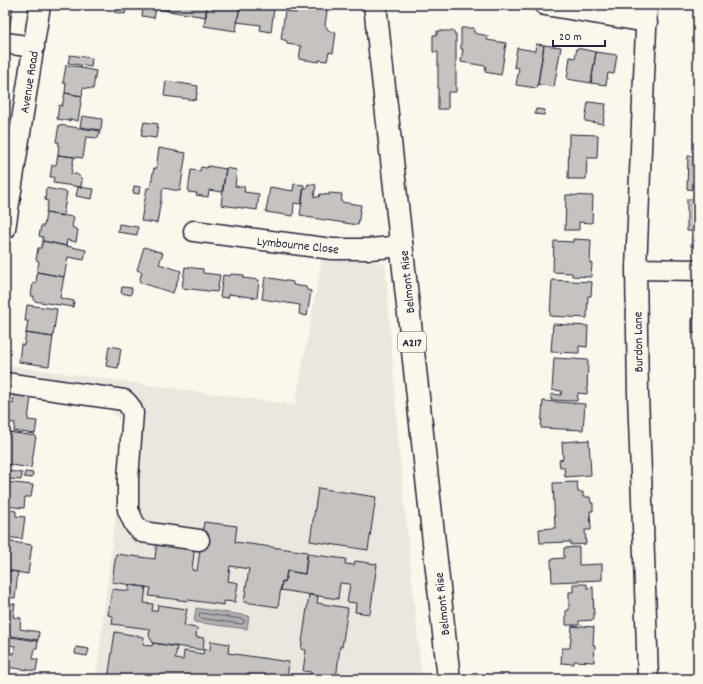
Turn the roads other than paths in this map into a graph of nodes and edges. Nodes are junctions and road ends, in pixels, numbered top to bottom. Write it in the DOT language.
graph roads {
  1 [pos="40,5"];
  2 [pos="376,5"];
  3 [pos="545,5"];
  4 [pos="647,13"];
  5 [pos="5,43"];
  6 [pos="34,47"];
  7 [pos="5,229"];
  8 [pos="194,231"];
  9 [pos="402,246"];
  10 [pos="636,270"];
  11 [pos="698,270"];
  12 [pos="5,383"];
  13 [pos="199,540"];
  14 [pos="449,679"];
  15 [pos="648,679"];
  1 -- 6 [label="street, Avenue Road"];
  2 -- 9 [label="highway, Belmont Rise / A217"];
  3 -- 4 [label="street"];
  4 -- 10 [label="street, Burdon Lane"];
  5 -- 6 [label="street"];
  6 -- 7 [label="street, Avenue Road"];
  8 -- 9 [label="street, Lymbourne Close"];
  9 -- 14 [label="highway, Belmont Rise / A217"];
  10 -- 11 [label="street"];
  10 -- 15 [label="street, Burdon Lane"];
  12 -- 13 [label="street"];
}
